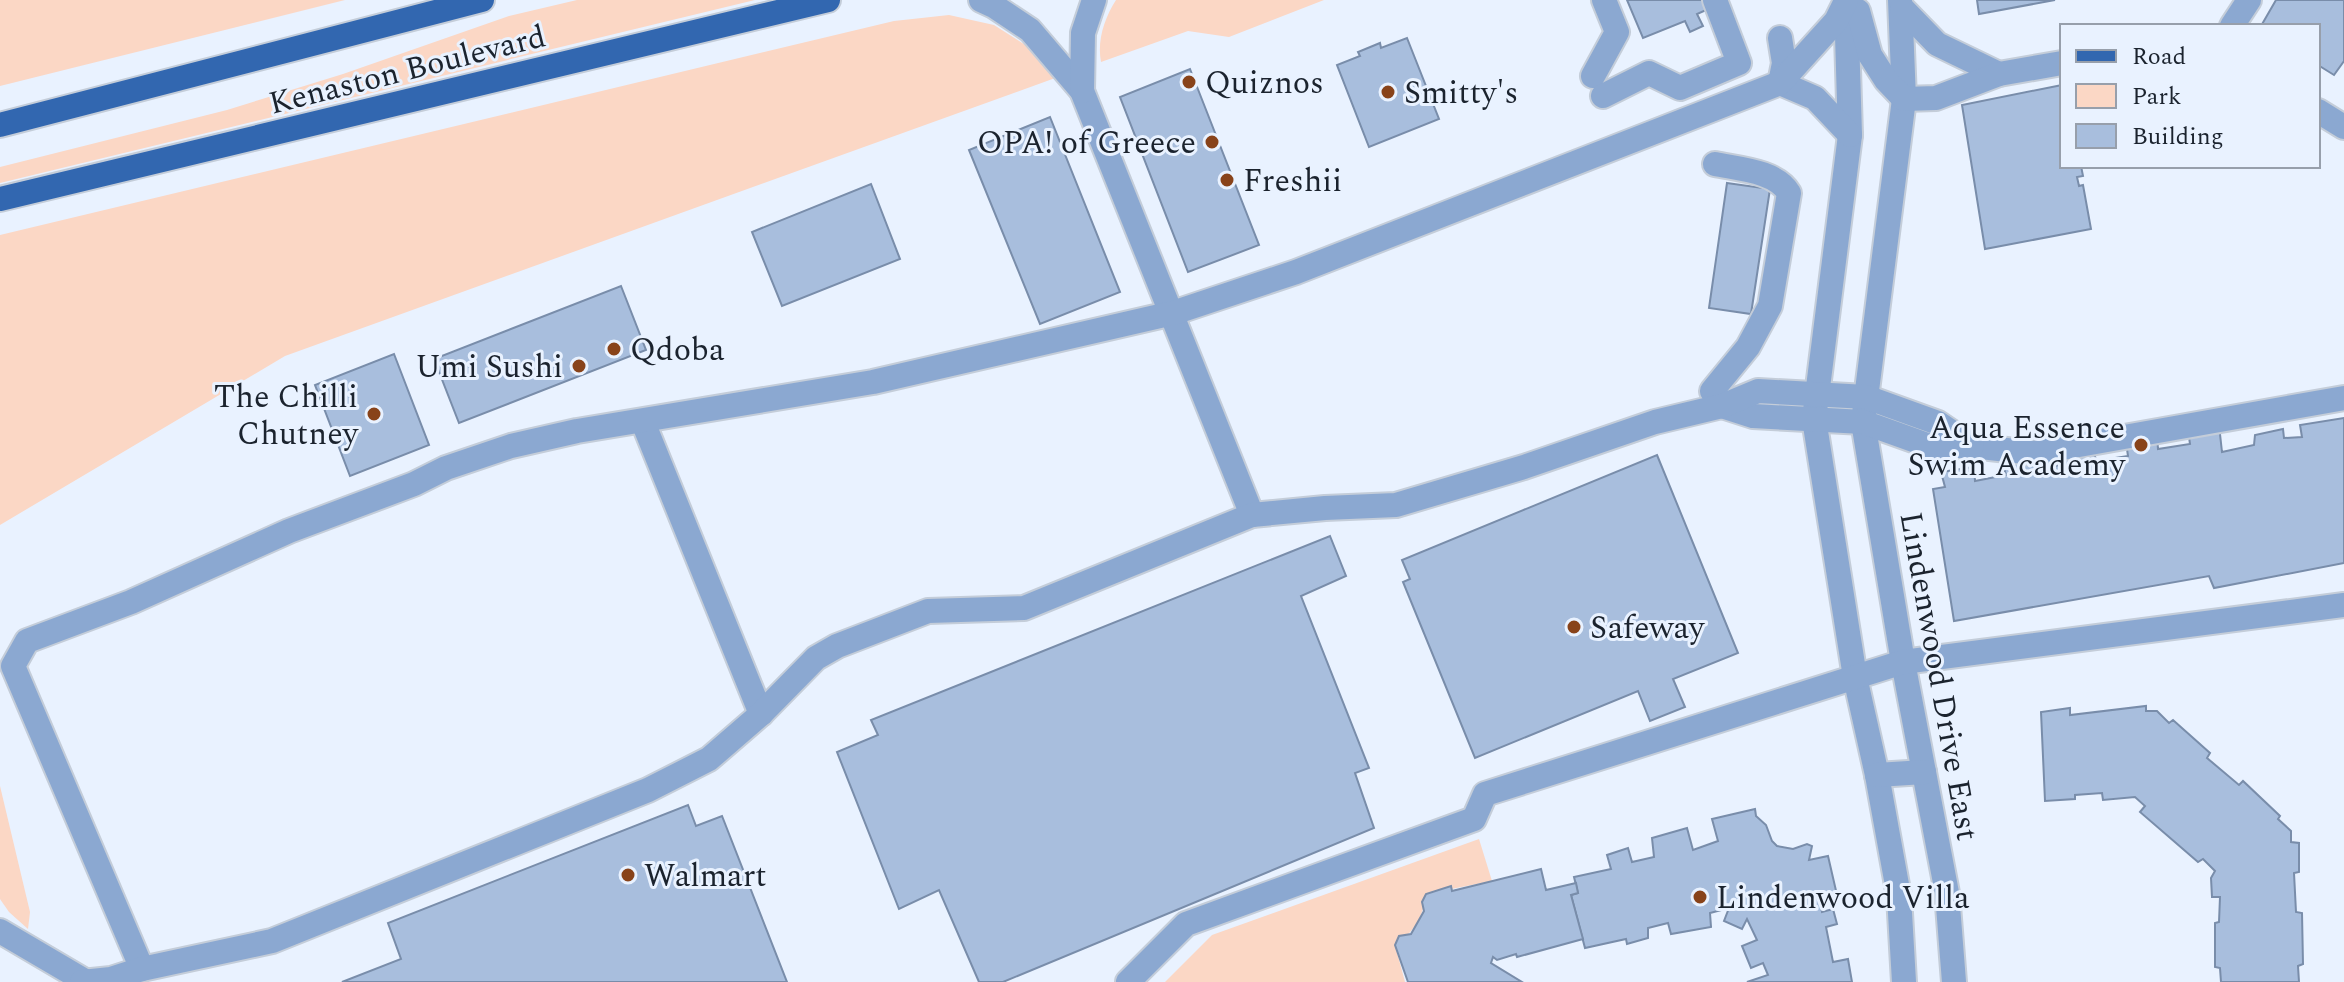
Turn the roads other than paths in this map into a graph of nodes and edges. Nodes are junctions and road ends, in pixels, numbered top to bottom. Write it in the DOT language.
graph roads {
  1 [pos="427,0"];
  2 [pos="482,0"];
  3 [pos="828,0"];
  4 [pos="981,0"];
  5 [pos="1094,0"];
  6 [pos="1604,0"];
  7 [pos="1715,0"];
  8 [pos="1848,0"];
  9 [pos="2249,0"];
  10 [pos="1901,4"];
  11 [pos="403,19"];
  12 [pos="2233,24"];
  13 [pos="1780,38"];
  14 [pos="2060,63"];
  15 [pos="1999,74"];
  16 [pos="1780,83"];
  17 [pos="1082,91"];
  18 [pos="1904,99"];
  19 [pos="2320,112"];
  20 [pos="0,125"];
  21 [pos="2344,127"];
  22 [pos="1850,135"];
  23 [pos="1715,164"];
  24 [pos="0,199"];
  25 [pos="1173,313"];
  26 [pos="1818,395"];
  27 [pos="1866,397"];
  28 [pos="2344,398"];
  29 [pos="1717,399"];
  30 [pos="1814,419"];
  31 [pos="643,422"];
  32 [pos="1863,422"];
  33 [pos="1972,446"];
  34 [pos="1252,515"];
  35 [pos="2344,605"];
  36 [pos="1903,662"];
  37 [pos="1855,677"];
  38 [pos="761,714"];
  39 [pos="1924,772"];
  40 [pos="1877,775"];
  41 [pos="0,931"];
  42 [pos="142,969"];
  43 [pos="96,981"];
  44 [pos="1128,982"];
  45 [pos="1904,982"];
  46 [pos="1954,982"];
  1 -- 11 [label="street"];
  2 -- 11 [label="main road, Kenaston Boulevard"];
  3 -- 24 [label="main road, Kenaston Boulevard"];
  4 -- 17 [label="street"];
  5 -- 17 [label="street"];
  6 -- 7 [label="street"];
  8 -- 16 [label="street"];
  8 -- 18 [label="street"];
  8 -- 22 [label="street"];
  9 -- 12 [label="street"];
  10 -- 15 [label="street"];
  10 -- 18 [label="street, Lindenwood Drive East"];
  11 -- 20 [label="main road, Kenaston Boulevard"];
  13 -- 16 [label="street"];
  14 -- 15 [label="street"];
  15 -- 18 [label="street"];
  16 -- 22 [label="street"];
  16 -- 25 [label="street"];
  17 -- 25 [label="street"];
  18 -- 27 [label="street, Lindenwood Drive East"];
  19 -- 21 [label="street"];
  22 -- 26 [label="street"];
  23 -- 29 [label="street"];
  25 -- 31 [label="street"];
  25 -- 34 [label="street"];
  26 -- 27 [label="street"];
  26 -- 29 [label="street"];
  26 -- 30 [label="street"];
  27 -- 32 [label="street, Lindenwood Drive East"];
  27 -- 33 [label="street"];
  28 -- 33 [label="street"];
  29 -- 30 [label="street"];
  29 -- 34 [label="street"];
  30 -- 32 [label="street"];
  30 -- 37 [label="street"];
  31 -- 38 [label="street"];
  31 -- 42 [label="street"];
  32 -- 33 [label="street"];
  32 -- 36 [label="street, Lindenwood Drive East"];
  34 -- 38 [label="street"];
  35 -- 36 [label="street"];
  36 -- 37 [label="street"];
  36 -- 39 [label="street, Lindenwood Drive East"];
  37 -- 40 [label="street"];
  37 -- 44 [label="street"];
  38 -- 42 [label="street"];
  39 -- 40 [label="street"];
  39 -- 46 [label="street, Lindenwood Drive East"];
  40 -- 45 [label="street"];
  41 -- 43 [label="street"];
  42 -- 43 [label="street"];
}
